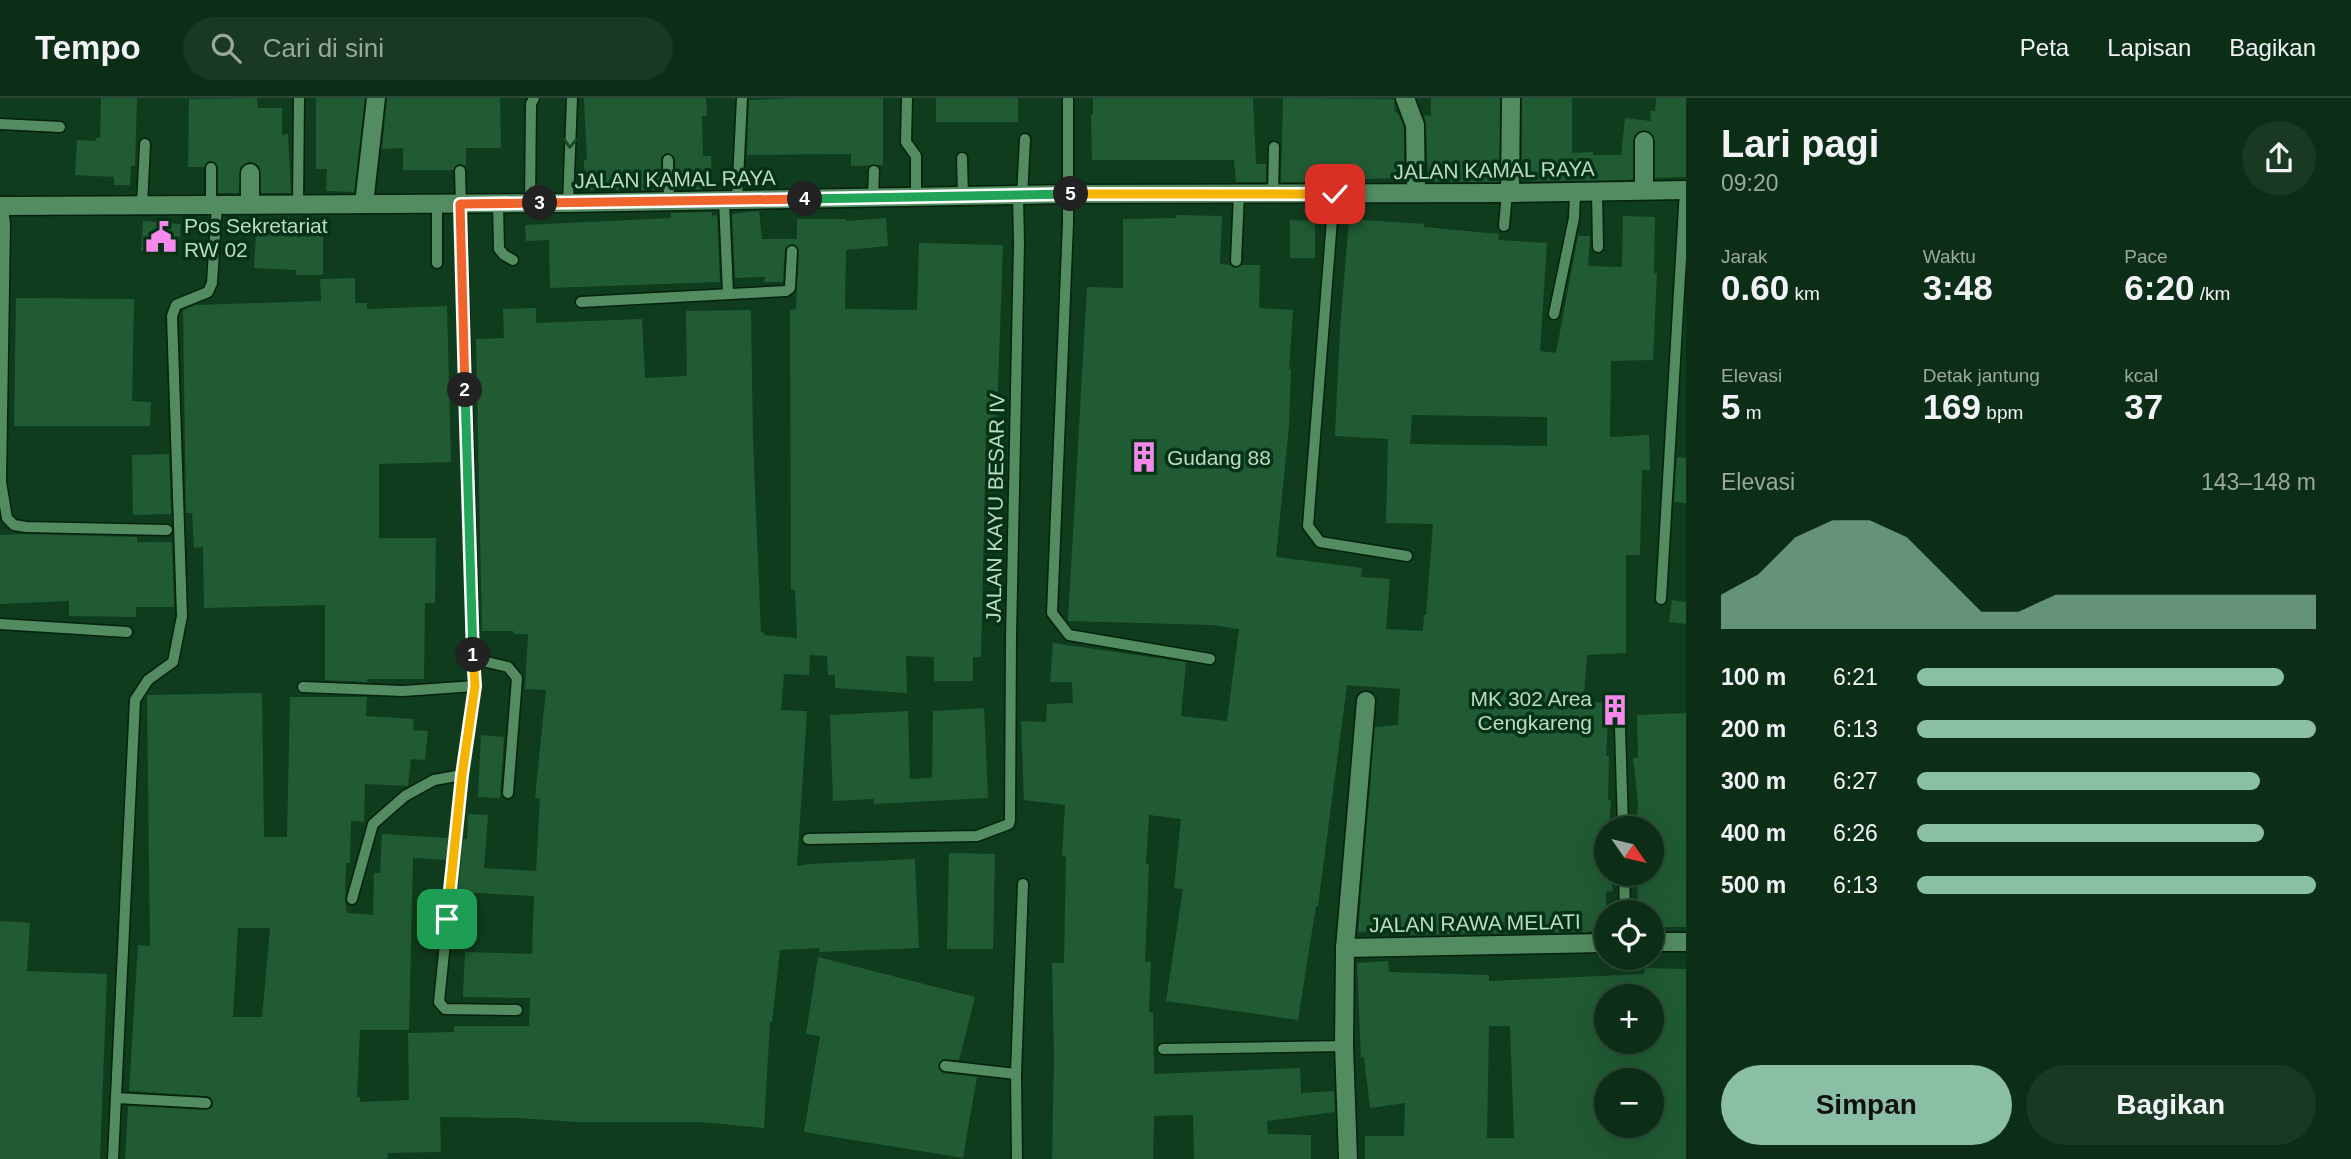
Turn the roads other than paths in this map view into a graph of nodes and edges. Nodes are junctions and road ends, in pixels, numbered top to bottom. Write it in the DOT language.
graph roads {
  1 [pos="299,98"];
  2 [pos="376,98"];
  3 [pos="534,98"];
  4 [pos="572,98"];
  5 [pos="742,98"];
  6 [pos="907,98"];
  7 [pos="1069,98"];
  8 [pos="1405,98"];
  9 [pos="1511,98"];
  10 [pos="0,124"];
  11 [pos="60,127"];
  12 [pos="1025,139"];
  13 [pos="1644,141"];
  14 [pos="145,144"];
  15 [pos="1274,147"];
  16 [pos="961,158"];
  17 [pos="668,160"];
  18 [pos="211,168"];
  19 [pos="460,171"];
  20 [pos="874,171"];
  21 [pos="250,173"];
  22 [pos="1644,190"];
  23 [pos="1685,190"];
  24 [pos="1597,191"];
  25 [pos="1575,192"];
  26 [pos="1416,193"];
  27 [pos="1509,193"];
  28 [pos="1067,194"];
  29 [pos="1239,194"];
  30 [pos="1273,194"];
  31 [pos="1335,194"];
  32 [pos="1020,196"];
  33 [pos="963,197"];
  34 [pos="873,198"];
  35 [pos="916,198"];
  36 [pos="730,200"];
  37 [pos="669,201"];
  38 [pos="498,203"];
  39 [pos="568,203"];
  40 [pos="250,204"];
  41 [pos="298,204"];
  42 [pos="363,204"];
  43 [pos="437,204"];
  44 [pos="460,204"];
  45 [pos="530,204"];
  46 [pos="142,205"];
  47 [pos="214,205"];
  48 [pos="1,206"];
  49 [pos="1504,226"];
  50 [pos="1598,247"];
  51 [pos="792,251"];
  52 [pos="513,260"];
  53 [pos="1236,261"];
  54 [pos="437,263"];
  55 [pos="728,293"];
  56 [pos="580,302"];
  57 [pos="1554,314"];
  58 [pos="167,530"];
  59 [pos="1407,556"];
  60 [pos="1661,599"];
  61 [pos="0,624"];
  62 [pos="127,632"];
  63 [pos="474,659"];
  64 [pos="1210,659"];
  65 [pos="475,686"];
  66 [pos="303,687"];
  67 [pos="1366,701"];
  68 [pos="1620,727"];
  69 [pos="462,775"];
  70 [pos="508,793"];
  71 [pos="1623,816"];
  72 [pos="808,839"];
  73 [pos="1023,884"];
  74 [pos="352,899"];
  75 [pos="1664,942"];
  76 [pos="1686,942"];
  77 [pos="1594,943"];
  78 [pos="1345,948"];
  79 [pos="517,1010"];
  80 [pos="1344,1046"];
  81 [pos="1163,1049"];
  82 [pos="945,1066"];
  83 [pos="1016,1074"];
  84 [pos="117,1098"];
  85 [pos="206,1103"];
  86 [pos="113,1159"];
  87 [pos="1017,1159"];
  88 [pos="1348,1159"];
  1 -- 41 [label="lane"];
  2 -- 42 [label="main road"];
  3 -- 45 [label="lane"];
  4 -- 39 [label="lane, one-way"];
  5 -- 36 [label="lane"];
  6 -- 35 [label="lane"];
  7 -- 28 [label="lane"];
  8 -- 26 [label="main road"];
  9 -- 27 [label="main road"];
  10 -- 11 [label="lane"];
  12 -- 32 [label="lane, JALAN KAYU BESAR IV"];
  13 -- 22 [label="main road"];
  14 -- 46 [label="lane"];
  15 -- 30 [label="lane"];
  16 -- 33 [label="lane"];
  17 -- 37 [label="lane"];
  18 -- 47 [label="lane"];
  19 -- 44 [label="lane"];
  20 -- 34 [label="lane"];
  21 -- 40 [label="main road"];
  22 -- 23 [label="main road, JALAN KAMAL RAYA"];
  22 -- 24 [label="main road, JALAN KAMAL RAYA"];
  23 -- 60 [label="lane"];
  24 -- 25 [label="main road, JALAN KAMAL RAYA"];
  24 -- 50 [label="lane"];
  25 -- 27 [label="main road, JALAN KAMAL RAYA"];
  25 -- 57 [label="lane"];
  26 -- 27 [label="main road, JALAN KAMAL RAYA"];
  26 -- 31 [label="main road, JALAN KAMAL RAYA"];
  27 -- 49 [label="lane"];
  28 -- 29 [label="main road, JALAN KAMAL RAYA"];
  28 -- 32 [label="main road, JALAN KAMAL RAYA"];
  28 -- 64 [label="lane"];
  29 -- 30 [label="main road, JALAN KAMAL RAYA"];
  29 -- 53 [label="lane"];
  30 -- 31 [label="main road, JALAN KAMAL RAYA"];
  31 -- 59 [label="lane"];
  32 -- 33 [label="main road, JALAN KAMAL RAYA"];
  32 -- 72 [label="lane, JALAN KAYU BESAR IV"];
  33 -- 35 [label="main road, JALAN KAMAL RAYA"];
  34 -- 35 [label="main road, JALAN KAMAL RAYA"];
  34 -- 36 [label="main road, JALAN KAMAL RAYA"];
  36 -- 37 [label="main road, JALAN KAMAL RAYA"];
  36 -- 55 [label="lane"];
  37 -- 39 [label="main road, JALAN KAMAL RAYA"];
  38 -- 44 [label="main road, JALAN KAMAL RAYA"];
  38 -- 45 [label="main road, JALAN KAMAL RAYA"];
  38 -- 52 [label="lane"];
  39 -- 45 [label="main road, JALAN KAMAL RAYA"];
  40 -- 41 [label="main road, JALAN KAMAL RAYA"];
  40 -- 47 [label="main road, JALAN KAMAL RAYA"];
  41 -- 42 [label="main road, JALAN KAMAL RAYA"];
  42 -- 43 [label="main road, JALAN KAMAL RAYA"];
  43 -- 44 [label="main road, JALAN KAMAL RAYA"];
  43 -- 54 [label="lane"];
  44 -- 63 [label="lane"];
  46 -- 47 [label="main road, JALAN KAMAL RAYA"];
  46 -- 48 [label="main road, JALAN KAMAL RAYA"];
  47 -- 84 [label="lane"];
  48 -- 58 [label="lane"];
  51 -- 55 [label="lane"];
  55 -- 56 [label="lane"];
  61 -- 62 [label="lane"];
  63 -- 65 [label="lane"];
  63 -- 70 [label="lane"];
  65 -- 66 [label="lane"];
  65 -- 69 [label="lane"];
  67 -- 78 [label="main road, JALAN RAWA MELATI"];
  68 -- 71 [label="lane"];
  69 -- 74 [label="lane"];
  69 -- 79 [label="lane"];
  73 -- 83 [label="lane"];
  75 -- 76 [label="main road"];
  77 -- 78 [label="main road, JALAN RAWA MELATI"];
  78 -- 80 [label="main road, JALAN RAWA MELATI"];
  80 -- 81 [label="lane"];
  80 -- 88 [label="main road, JALAN RAWA MELATI"];
  82 -- 83 [label="lane"];
  83 -- 87 [label="lane"];
  84 -- 85 [label="lane"];
  84 -- 86 [label="lane"];
}
